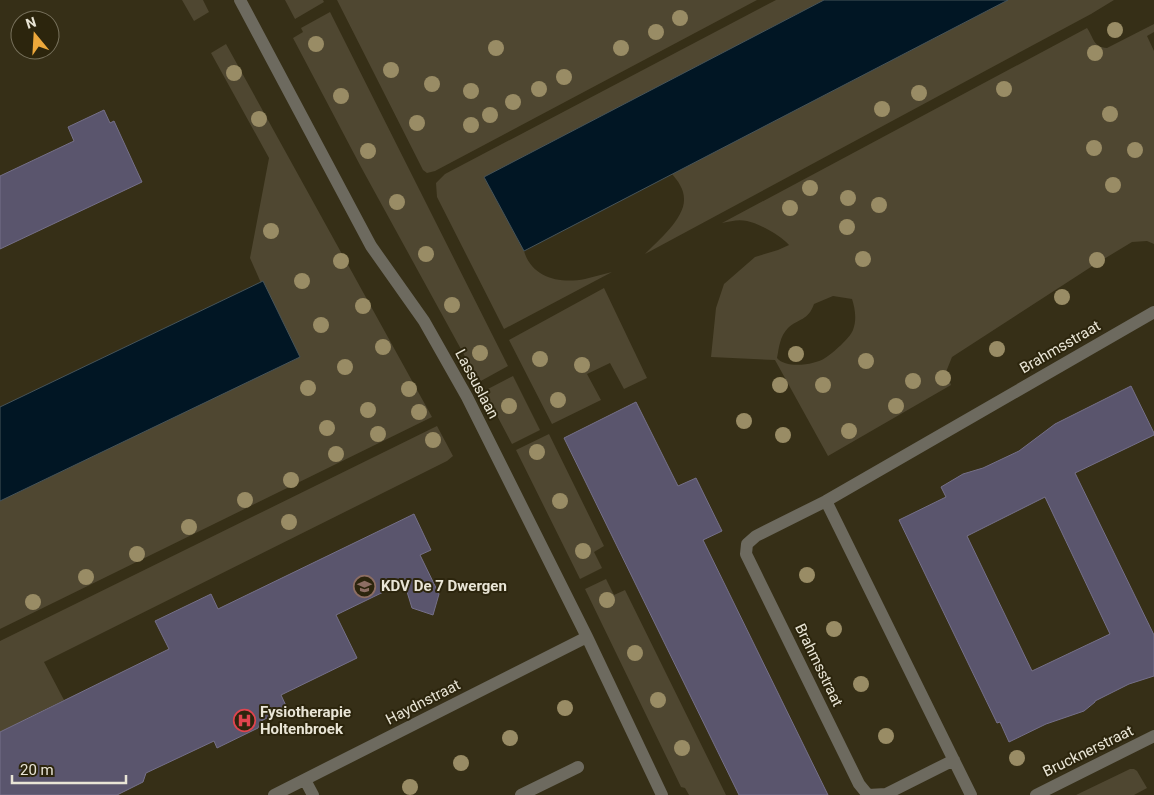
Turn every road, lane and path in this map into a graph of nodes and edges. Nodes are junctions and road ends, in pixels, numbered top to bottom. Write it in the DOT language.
graph roads {
  1 [pos="240,0"];
  2 [pos="1154,312"];
  3 [pos="826,501"];
  4 [pos="587,637"];
  5 [pos="1154,736"];
  6 [pos="954,760"];
  7 [pos="578,767"];
  8 [pos="305,780"];
  9 [pos="274,795"];
  10 [pos="313,795"];
  11 [pos="521,795"];
  12 [pos="662,795"];
  13 [pos="971,795"];
  14 [pos="1036,795"];
  1 -- 4 [label="street, Lassuslaan"];
  2 -- 3 [label="street, Brahmsstraat"];
  3 -- 6 [label="street"];
  3 -- 6 [label="street, Brahmsstraat"];
  4 -- 8 [label="street, Haydnstraat"];
  4 -- 12 [label="street, Lassuslaan"];
  5 -- 14 [label="street, Brucknerstraat"];
  6 -- 13 [label="street"];
  7 -- 11 [label="street"];
  8 -- 9 [label="street, Haydnstraat"];
  8 -- 10 [label="street"];
}
